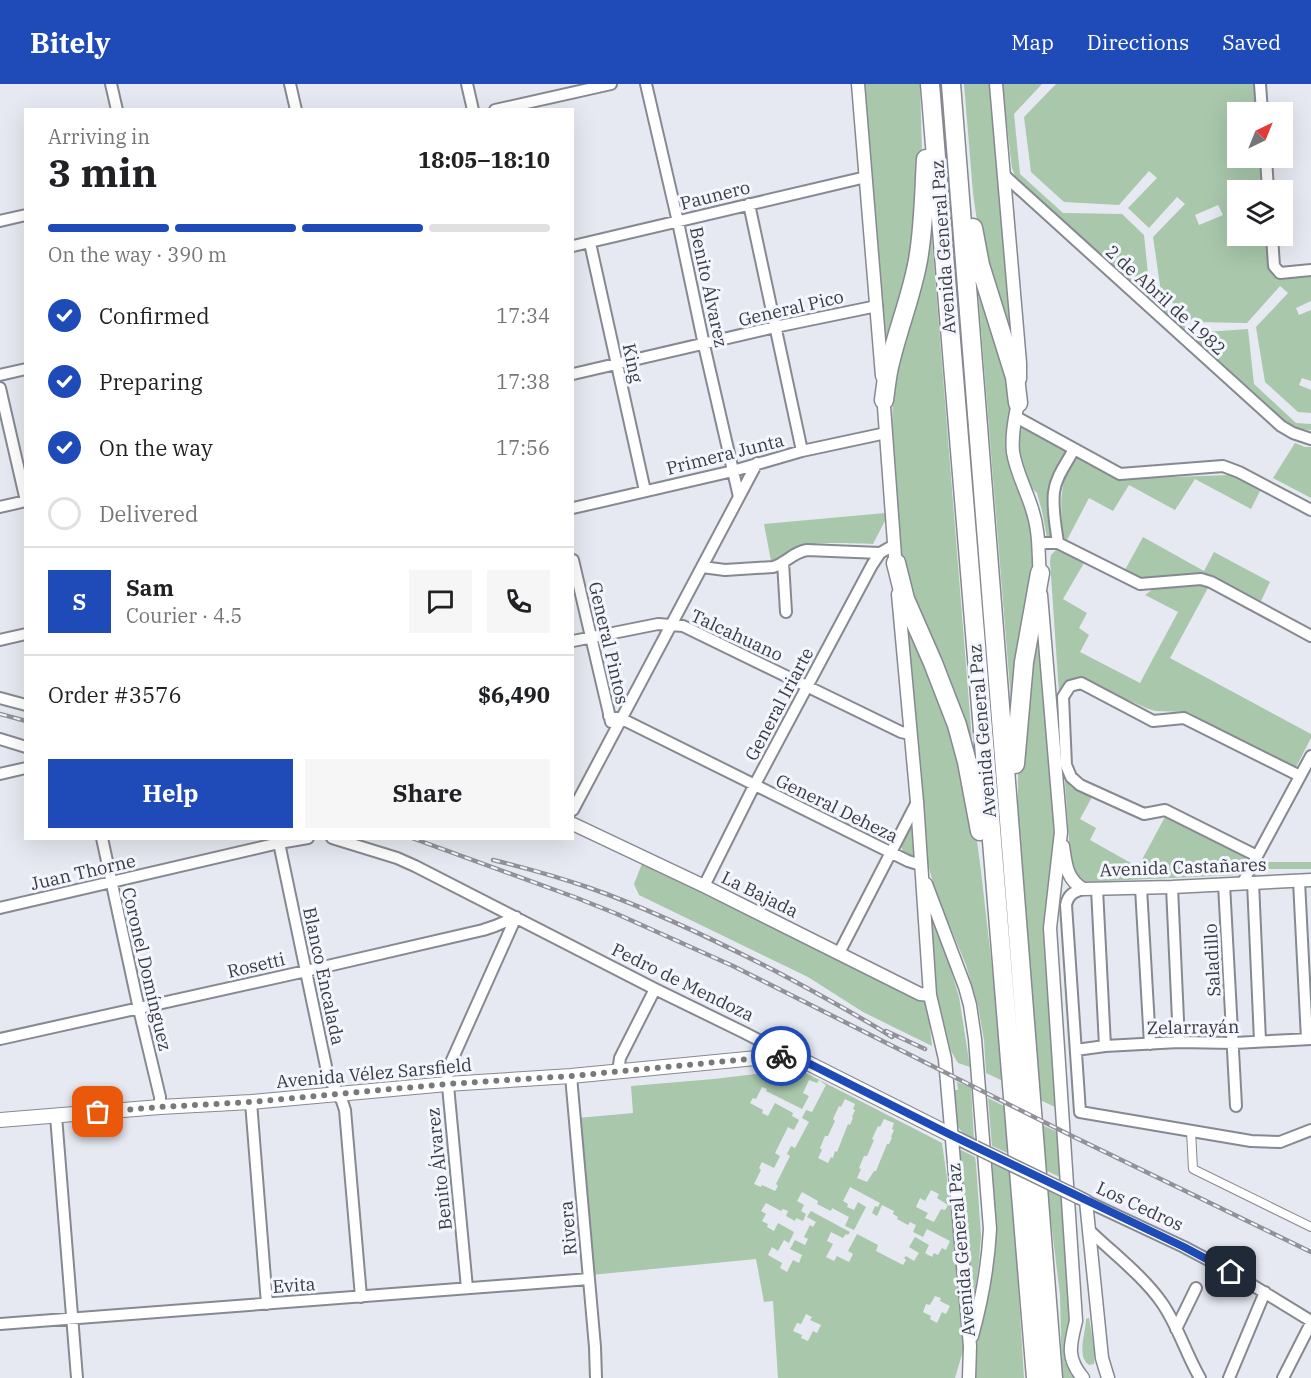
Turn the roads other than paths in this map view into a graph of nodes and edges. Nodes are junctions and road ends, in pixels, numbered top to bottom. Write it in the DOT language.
graph roads {
  1 [pos="111,84"];
  2 [pos="290,84"];
  3 [pos="467,84"];
  4 [pos="611,84"];
  5 [pos="646,84"];
  6 [pos="858,84"];
  7 [pos="951,84"];
  8 [pos="996,84"];
  9 [pos="1260,84"];
  10 [pos="930,87"];
  11 [pos="1261,102"];
  12 [pos="117,108"];
  13 [pos="296,108"];
  14 [pos="473,108"];
  15 [pos="504,108"];
  16 [pos="955,131"];
  17 [pos="1004,175"];
  18 [pos="866,177"];
  19 [pos="749,204"];
  20 [pos="24,215"];
  21 [pos="0,221"];
  22 [pos="678,222"];
  23 [pos="591,243"];
  24 [pos="574,246"];
  25 [pos="1273,246"];
  26 [pos="1311,270"];
  27 [pos="877,306"];
  28 [pos="775,327"];
  29 [pos="704,345"];
  30 [pos="616,365"];
  31 [pos="24,369"];
  32 [pos="574,374"];
  33 [pos="0,375"];
  34 [pos="0,388"];
  35 [pos="884,400"];
  36 [pos="1017,410"];
  37 [pos="886,433"];
  38 [pos="1311,439"];
  39 [pos="1074,450"];
  40 [pos="802,451"];
  41 [pos="757,463"];
  42 [pos="733,471"];
  43 [pos="645,491"];
  44 [pos="24,492"];
  45 [pos="739,497"];
  46 [pos="24,501"];
  47 [pos="0,507"];
  48 [pos="574,508"];
  49 [pos="1311,510"];
  50 [pos="1058,543"];
  51 [pos="1039,544"];
  52 [pos="880,553"];
  53 [pos="895,554"];
  54 [pos="783,562"];
  55 [pos="574,564"];
  56 [pos="702,567"];
  57 [pos="1040,573"];
  58 [pos="786,612"];
  59 [pos="671,624"];
  60 [pos="24,634"];
  61 [pos="1311,636"];
  62 [pos="591,637"];
  63 [pos="0,640"];
  64 [pos="574,641"];
  65 [pos="807,687"];
  66 [pos="0,698"];
  67 [pos="24,704"];
  68 [pos="609,716"];
  69 [pos="622,719"];
  70 [pos="613,734"];
  71 [pos="910,734"];
  72 [pos="0,739"];
  73 [pos="24,746"];
  74 [pos="1311,756"];
  75 [pos="24,768"];
  76 [pos="0,774"];
  77 [pos="1300,776"];
  78 [pos="754,786"];
  79 [pos="917,802"];
  80 [pos="574,808"];
  81 [pos="574,824"];
  82 [pos="1011,829"];
  83 [pos="1061,832"];
  84 [pos="102,840"];
  85 [pos="338,840"];
  86 [pos="278,841"];
  87 [pos="891,853"];
  88 [pos="1257,856"];
  89 [pos="921,866"];
  90 [pos="1305,880"];
  91 [pos="111,882"];
  92 [pos="1248,882"];
  93 [pos="1224,884"];
  94 [pos="704,886"];
  95 [pos="1172,887"];
  96 [pos="1141,888"];
  97 [pos="1083,889"];
  98 [pos="1097,889"];
  99 [pos="0,908"];
  100 [pos="996,909"];
  101 [pos="516,917"];
  102 [pos="839,953"];
  103 [pos="306,971"];
  104 [pos="655,989"];
  105 [pos="930,995"];
  106 [pos="139,1009"];
  107 [pos="0,1039"];
  108 [pos="1309,1039"];
  109 [pos="1260,1041"];
  110 [pos="1179,1042"];
  111 [pos="1234,1043"];
  112 [pos="1150,1044"];
  113 [pos="1105,1046"];
  114 [pos="1076,1050"];
  115 [pos="788,1055"];
  116 [pos="618,1072"];
  117 [pos="571,1076"];
  118 [pos="447,1084"];
  119 [pos="339,1094"];
  120 [pos="251,1102"];
  121 [pos="1236,1106"];
  122 [pos="160,1107"];
  123 [pos="56,1116"];
  124 [pos="0,1120"];
  125 [pos="1311,1130"];
  126 [pos="1191,1131"];
  127 [pos="951,1135"];
  128 [pos="1082,1199"];
  129 [pos="1311,1227"];
  130 [pos="1090,1232"];
  131 [pos="589,1279"];
  132 [pos="467,1288"];
  133 [pos="1196,1288"];
  134 [pos="1265,1292"];
  135 [pos="361,1297"];
  136 [pos="267,1304"];
  137 [pos="72,1318"];
  138 [pos="1311,1322"];
  139 [pos="0,1324"];
  140 [pos="1176,1329"];
  141 [pos="970,1346"];
  142 [pos="1051,1357"];
  143 [pos="1101,1358"];
  144 [pos="1081,1375"];
  145 [pos="77,1378"];
  146 [pos="596,1378"];
  147 [pos="969,1378"];
  148 [pos="1036,1378"];
  149 [pos="1053,1378"];
  150 [pos="1058,1378"];
  151 [pos="1108,1378"];
  152 [pos="1200,1378"];
  153 [pos="1229,1378"];
  154 [pos="1283,1378"];
  1 -- 12 [label="street"];
  2 -- 13 [label="street"];
  3 -- 14 [label="street"];
  4 -- 15 [label="street"];
  5 -- 22 [label="street, Benito Álvarez"];
  6 -- 18 [label="street, Avenida General Paz"];
  7 -- 16 [label="highway, Avenida General Paz"];
  8 -- 17 [label="street"];
  9 -- 11 [label="street"];
  10 -- 35 [label="highway"];
  10 -- 100 [label="highway, Avenida General Paz"];
  16 -- 36 [label="highway"];
  16 -- 82 [label="highway, Avenida General Paz"];
  17 -- 36 [label="street"];
  17 -- 38 [label="street, 2 de Abril de 1982"];
  18 -- 19 [label="street, Paunero"];
  18 -- 27 [label="street, Avenida General Paz"];
  19 -- 22 [label="street, Paunero"];
  19 -- 28 [label="street"];
  20 -- 21 [label="street"];
  22 -- 23 [label="street, Paunero"];
  22 -- 29 [label="street, Benito Álvarez"];
  23 -- 24 [label="street, Paunero"];
  23 -- 30 [label="street, King"];
  25 -- 26 [label="street"];
  27 -- 28 [label="street, General Pico"];
  27 -- 35 [label="street, Avenida General Paz"];
  28 -- 29 [label="street, General Pico"];
  28 -- 40 [label="street"];
  29 -- 30 [label="street, General Pico"];
  29 -- 42 [label="street, Benito Álvarez"];
  30 -- 32 [label="street, General Pico"];
  30 -- 43 [label="street, King"];
  31 -- 33 [label="street"];
  34 -- 44 [label="street"];
  35 -- 37 [label="street, Avenida General Paz"];
  36 -- 39 [label="street"];
  36 -- 51 [label="street"];
  37 -- 40 [label="street, Primera Junta"];
  37 -- 53 [label="street, Avenida General Paz"];
  39 -- 49 [label="street"];
  39 -- 50 [label="street"];
  40 -- 41 [label="street, Primera Junta"];
  41 -- 42 [label="street, Primera Junta"];
  41 -- 45 [label="street"];
  42 -- 43 [label="street, Primera Junta"];
  42 -- 45 [label="street, Benito Álvarez"];
  43 -- 48 [label="street, Primera Junta"];
  45 -- 56 [label="street"];
  46 -- 47 [label="street"];
  50 -- 51 [label="street"];
  50 -- 61 [label="street"];
  51 -- 57 [label="street"];
  52 -- 53 [label="street, General Iriarte"];
  52 -- 54 [label="street"];
  52 -- 65 [label="street, General Iriarte"];
  53 -- 71 [label="street, Avenida General Paz"];
  53 -- 100 [label="highway"];
  54 -- 56 [label="street"];
  54 -- 58 [label="street"];
  55 -- 62 [label="street, General Pintos"];
  56 -- 59 [label="street"];
  57 -- 82 [label="highway"];
  57 -- 83 [label="street"];
  59 -- 62 [label="street, Talcahuano"];
  59 -- 65 [label="street, Talcahuano"];
  59 -- 69 [label="street"];
  60 -- 63 [label="street"];
  62 -- 64 [label="street, Talcahuano"];
  62 -- 68 [label="street, General Pintos"];
  65 -- 71 [label="street, Talcahuano"];
  65 -- 78 [label="street, General Iriarte"];
  66 -- 67 [label="street"];
  68 -- 69 [label="street, General Deheza"];
  68 -- 70 [label="street, General Pintos"];
  69 -- 70 [label="street"];
  69 -- 78 [label="street, General Deheza"];
  70 -- 80 [label="street"];
  71 -- 79 [label="street, Avenida General Paz"];
  72 -- 73 [label="street"];
  74 -- 77 [label="street"];
  75 -- 76 [label="street"];
  77 -- 88 [label="street"];
  77 -- 88 [label="street"];
  78 -- 87 [label="street, General Deheza"];
  78 -- 94 [label="street, General Iriarte"];
  79 -- 87 [label="street"];
  79 -- 89 [label="street, Avenida General Paz"];
  81 -- 94 [label="street, La Bajada"];
  82 -- 142 [label="highway, Avenida General Paz"];
  83 -- 97 [label="street"];
  83 -- 144 [label="street"];
  84 -- 91 [label="street, Coronel Domínguez"];
  85 -- 101 [label="street, Pedro de Mendoza"];
  86 -- 91 [label="street, Juan Thorne"];
  86 -- 103 [label="street, Blanco Encalada"];
  87 -- 89 [label="street, General Deheza"];
  87 -- 102 [label="street"];
  88 -- 92 [label="street"];
  89 -- 105 [label="street, Avenida General Paz"];
  89 -- 141 [label="street, Avenida General Paz"];
  90 -- 92 [label="street, Avenida Castañares"];
  90 -- 108 [label="street"];
  91 -- 99 [label="street, Juan Thorne"];
  91 -- 106 [label="street, Coronel Domínguez"];
  92 -- 93 [label="street, Avenida Castañares"];
  92 -- 109 [label="street"];
  93 -- 95 [label="street, Avenida Castañares"];
  93 -- 111 [label="street, Saladillo"];
  94 -- 102 [label="street, La Bajada"];
  95 -- 96 [label="street, Avenida Castañares"];
  95 -- 110 [label="street"];
  96 -- 98 [label="street, Avenida Castañares"];
  96 -- 112 [label="street"];
  97 -- 98 [label="street, Avenida Castañares"];
  97 -- 114 [label="street, Avenida Castañares"];
  98 -- 113 [label="street"];
  100 -- 148 [label="highway, Avenida General Paz"];
  101 -- 103 [label="street, Rosetti"];
  101 -- 104 [label="street, Pedro de Mendoza"];
  101 -- 118 [label="street, Benito Álvarez"];
  102 -- 105 [label="street, La Bajada"];
  103 -- 106 [label="street, Rosetti"];
  103 -- 119 [label="street, Blanco Encalada"];
  104 -- 115 [label="street, Pedro de Mendoza"];
  104 -- 116 [label="street"];
  105 -- 127 [label="street, Avenida General Paz"];
  106 -- 107 [label="street, Rosetti"];
  106 -- 122 [label="street, Coronel Domínguez"];
  108 -- 109 [label="street, Zelarrayán"];
  109 -- 111 [label="street, Zelarrayán"];
  110 -- 111 [label="street, Zelarrayán"];
  110 -- 112 [label="street, Zelarrayán"];
  111 -- 121 [label="street, Saladillo"];
  112 -- 113 [label="street, Zelarrayán"];
  113 -- 114 [label="street, Zelarrayán"];
  114 -- 126 [label="street"];
  115 -- 116 [label="main road, Avenida Vélez Sarsfield"];
  115 -- 127 [label="main road, Pedro de Mendoza"];
  116 -- 117 [label="main road, Avenida Vélez Sarsfield"];
  117 -- 118 [label="main road, Avenida Vélez Sarsfield"];
  117 -- 131 [label="street, Rivera"];
  118 -- 119 [label="main road, Avenida Vélez Sarsfield"];
  118 -- 132 [label="street, Benito Álvarez"];
  119 -- 120 [label="main road, Avenida Vélez Sarsfield"];
  119 -- 135 [label="street, Blanco Encalada"];
  120 -- 122 [label="main road, Avenida Vélez Sarsfield"];
  120 -- 136 [label="street"];
  122 -- 123 [label="main road, Avenida Vélez Sarsfield"];
  123 -- 124 [label="main road, Avenida Vélez Sarsfield"];
  123 -- 137 [label="street"];
  125 -- 126 [label="street"];
  126 -- 129 [label="street"];
  127 -- 128 [label="street, Pedro de Mendoza, bridge"];
  127 -- 141 [label="street, Avenida General Paz"];
  128 -- 130 [label="street"];
  128 -- 134 [label="street, Los Cedros"];
  130 -- 140 [label="street"];
  130 -- 143 [label="street"];
  131 -- 132 [label="street, Evita"];
  131 -- 146 [label="street, Rivera"];
  132 -- 135 [label="street, Evita"];
  133 -- 140 [label="street"];
  134 -- 138 [label="street, Los Cedros"];
  134 -- 153 [label="street"];
  135 -- 136 [label="street, Evita"];
  136 -- 137 [label="street, Evita"];
  137 -- 139 [label="street, Evita"];
  137 -- 145 [label="street"];
  138 -- 154 [label="street"];
  140 -- 152 [label="street"];
  141 -- 147 [label="street, Avenida General Paz"];
  142 -- 149 [label="highway, Avenida General Paz"];
  142 -- 150 [label="highway"];
  143 -- 144 [label="street"];
  143 -- 151 [label="street"];
}
